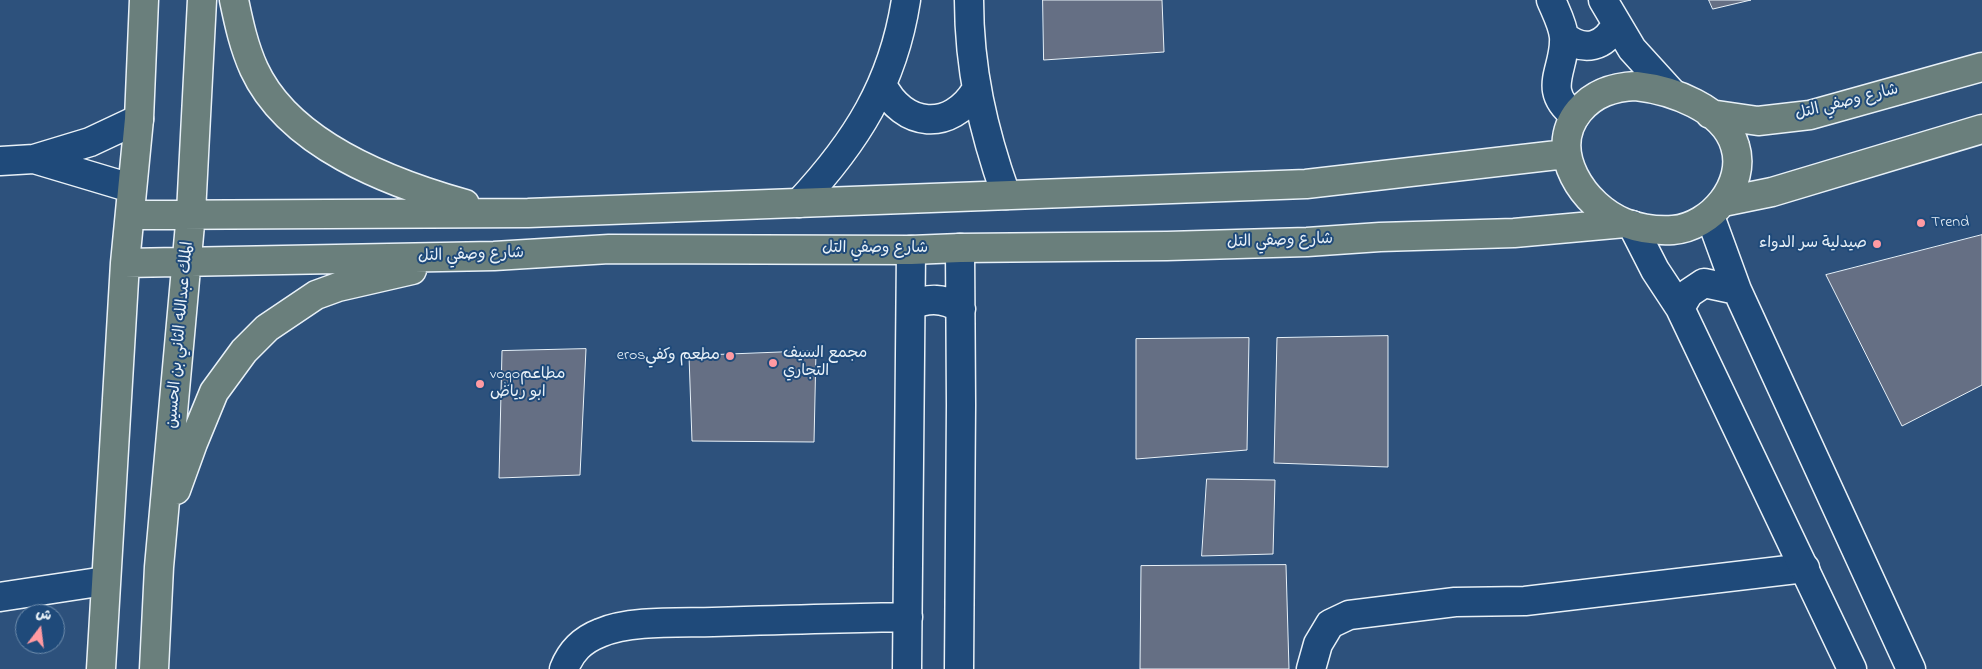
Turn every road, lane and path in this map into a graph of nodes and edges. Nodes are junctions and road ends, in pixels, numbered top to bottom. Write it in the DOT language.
graph roads {
  1 [pos="144,0"];
  2 [pos="202,0"];
  3 [pos="234,0"];
  4 [pos="906,0"];
  5 [pos="969,0"];
  6 [pos="1551,0"];
  7 [pos="1603,0"];
  8 [pos="1616,24"];
  9 [pos="1564,36"];
  10 [pos="1982,67"];
  11 [pos="882,84"];
  12 [pos="976,90"];
  13 [pos="1672,93"];
  14 [pos="1710,114"];
  15 [pos="1575,116"];
  16 [pos="139,118"];
  17 [pos="1982,129"];
  18 [pos="1566,154"];
  19 [pos="34,158"];
  20 [pos="0,161"];
  21 [pos="131,188"];
  22 [pos="1006,195"];
  23 [pos="799,203"];
  24 [pos="1716,209"];
  25 [pos="191,213"];
  26 [pos="496,213"];
  27 [pos="130,215"];
  28 [pos="1629,224"];
  29 [pos="960,248"];
  30 [pos="911,250"];
  31 [pos="494,256"];
  32 [pos="125,263"];
  33 [pos="188,264"];
  34 [pos="1737,290"];
  35 [pos="911,306"];
  36 [pos="1680,308"];
  37 [pos="961,309"];
  38 [pos="159,567"];
  39 [pos="1805,568"];
  40 [pos="105,581"];
  41 [pos="0,597"];
  42 [pos="908,617"];
  43 [pos="101,669"];
  44 [pos="154,669"];
  45 [pos="564,669"];
  46 [pos="907,669"];
  47 [pos="959,669"];
  48 [pos="1311,669"];
  49 [pos="1852,669"];
  50 [pos="1911,669"];
  1 -- 16 [label="main road"];
  2 -- 25 [label="main road, الملك عبدالله الثاني بن الحسين"];
  3 -- 26 [label="main road"];
  4 -- 11 [label="street"];
  5 -- 12 [label="street"];
  6 -- 9 [label="street"];
  7 -- 8 [label="street"];
  8 -- 9 [label="street"];
  8 -- 13 [label="street"];
  9 -- 15 [label="street"];
  10 -- 14 [label="main road, شارع وصفي التل"];
  11 -- 12 [label="street"];
  11 -- 23 [label="street"];
  12 -- 22 [label="street"];
  13 -- 14 [label="main road"];
  13 -- 15 [label="main road"];
  14 -- 24 [label="main road"];
  15 -- 18 [label="main road"];
  16 -- 19 [label="street"];
  16 -- 21 [label="main road"];
  17 -- 24 [label="main road"];
  18 -- 22 [label="main road"];
  18 -- 28 [label="main road"];
  19 -- 20 [label="street"];
  19 -- 21 [label="street"];
  21 -- 27 [label="main road"];
  22 -- 23 [label="main road"];
  23 -- 26 [label="main road"];
  24 -- 28 [label="main road"];
  24 -- 34 [label="street"];
  25 -- 26 [label="main road"];
  25 -- 27 [label="main road"];
  25 -- 33 [label="main road, الملك عبدالله الثاني بن الحسين"];
  27 -- 32 [label="main road"];
  28 -- 29 [label="main road, شارع وصفي التل"];
  28 -- 36 [label="street"];
  29 -- 30 [label="main road, شارع وصفي التل"];
  29 -- 37 [label="street"];
  30 -- 31 [label="main road, شارع وصفي التل"];
  30 -- 35 [label="street"];
  31 -- 33 [label="main road, شارع وصفي التل"];
  31 -- 38 [label="main road"];
  32 -- 33 [label="main road, شارع وصفي التل"];
  32 -- 40 [label="main road"];
  33 -- 38 [label="main road, الملك عبدالله الثاني بن الحسين"];
  34 -- 36 [label="street"];
  34 -- 50 [label="street"];
  35 -- 37 [label="street"];
  35 -- 42 [label="street"];
  36 -- 39 [label="street"];
  37 -- 47 [label="street"];
  38 -- 44 [label="main road, الملك عبدالله الثاني بن الحسين"];
  39 -- 48 [label="street"];
  39 -- 49 [label="street"];
  40 -- 41 [label="street"];
  40 -- 43 [label="main road"];
  42 -- 45 [label="street"];
  42 -- 46 [label="street"];
}
